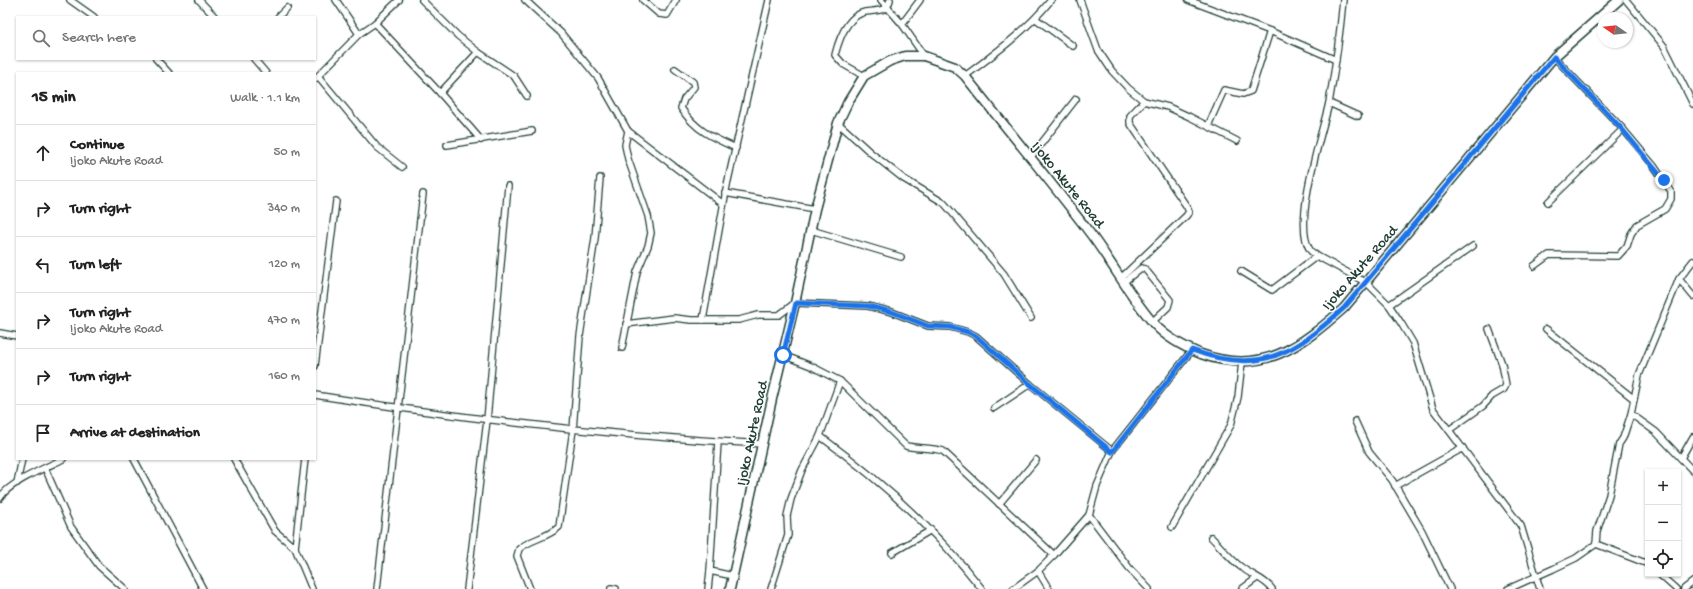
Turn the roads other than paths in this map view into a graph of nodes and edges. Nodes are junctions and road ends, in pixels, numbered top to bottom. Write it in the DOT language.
graph roads {
  1 [pos="70,0"];
  2 [pos="199,0"];
  3 [pos="336,0"];
  4 [pos="399,0"];
  5 [pos="422,0"];
  6 [pos="525,0"];
  7 [pos="642,0"];
  8 [pos="676,0"];
  9 [pos="769,0"];
  10 [pos="881,0"];
  11 [pos="890,0"];
  12 [pos="920,0"];
  13 [pos="1051,0"];
  14 [pos="1188,0"];
  15 [pos="1343,0"];
  16 [pos="1619,0"];
  17 [pos="1626,0"];
  18 [pos="1082,2"];
  19 [pos="287,8"];
  20 [pos="887,8"];
  21 [pos="93,16"];
  22 [pos="214,16"];
  23 [pos="279,16"];
  24 [pos="1036,19"];
  25 [pos="375,23"];
  26 [pos="902,24"];
  27 [pos="1270,31"];
  28 [pos="359,34"];
  29 [pos="1073,46"];
  30 [pos="478,52"];
  31 [pos="924,56"];
  32 [pos="1554,57"];
  33 [pos="157,60"];
  34 [pos="255,60"];
  35 [pos="1336,60"];
  36 [pos="675,69"];
  37 [pos="169,72"];
  38 [pos="265,72"];
  39 [pos="864,76"];
  40 [pos="965,76"];
  41 [pos="317,77"];
  42 [pos="440,93"];
  43 [pos="527,96"];
  44 [pos="1076,99"];
  45 [pos="1144,101"];
  46 [pos="1328,103"];
  47 [pos="1693,104"];
  48 [pos="1358,116"];
  49 [pos="838,123"];
  50 [pos="1208,126"];
  51 [pos="1622,129"];
  52 [pos="532,131"];
  53 [pos="628,131"];
  54 [pos="481,140"];
  55 [pos="1237,140"];
  56 [pos="447,145"];
  57 [pos="736,148"];
  58 [pos="1030,158"];
  59 [pos="402,167"];
  60 [pos="600,178"];
  61 [pos="508,186"];
  62 [pos="725,193"];
  63 [pos="423,194"];
  64 [pos="336,201"];
  65 [pos="1548,202"];
  66 [pos="723,204"];
  67 [pos="815,209"];
  68 [pos="811,230"];
  69 [pos="1473,246"];
  70 [pos="1317,256"];
  71 [pos="902,257"];
  72 [pos="1693,261"];
  73 [pos="1534,266"];
  74 [pos="1241,271"];
  75 [pos="1679,279"];
  76 [pos="1122,280"];
  77 [pos="1367,283"];
  78 [pos="1693,296"];
  79 [pos="796,303"];
  80 [pos="1389,306"];
  81 [pos="1031,318"];
  82 [pos="703,320"];
  83 [pos="1152,322"];
  84 [pos="626,324"];
  85 [pos="1489,329"];
  86 [pos="1546,329"];
  87 [pos="0,333"];
  88 [pos="16,336"];
  89 [pos="622,348"];
  90 [pos="1192,350"];
  91 [pos="783,355"];
  92 [pos="316,358"];
  93 [pos="1242,362"];
  94 [pos="840,381"];
  95 [pos="1030,384"];
  96 [pos="316,395"];
  97 [pos="1634,399"];
  98 [pos="398,408"];
  99 [pos="994,408"];
  100 [pos="1631,414"];
  101 [pos="487,420"];
  102 [pos="1355,421"];
  103 [pos="574,430"];
  104 [pos="1449,430"];
  105 [pos="820,436"];
  106 [pos="1693,438"];
  107 [pos="718,442"];
  108 [pos="763,444"];
  109 [pos="1463,448"];
  110 [pos="1112,452"];
  111 [pos="1681,458"];
  112 [pos="22,460"];
  113 [pos="61,460"];
  114 [pos="135,460"];
  115 [pos="235,460"];
  116 [pos="305,460"];
  117 [pos="1036,460"];
  118 [pos="45,468"];
  119 [pos="1693,471"];
  120 [pos="17,483"];
  121 [pos="1395,486"];
  122 [pos="1,495"];
  123 [pos="999,504"];
  124 [pos="1088,515"];
  125 [pos="1172,527"];
  126 [pos="931,530"];
  127 [pos="1212,537"];
  128 [pos="1596,544"];
  129 [pos="296,548"];
  130 [pos="892,553"];
  131 [pos="1054,555"];
  132 [pos="1645,563"];
  133 [pos="710,571"];
  134 [pos="1038,571"];
  135 [pos="733,576"];
  136 [pos="1662,577"];
  137 [pos="1257,578"];
  138 [pos="1536,578"];
  139 [pos="1693,582"];
  140 [pos="125,589"];
  141 [pos="203,589"];
  142 [pos="312,589"];
  143 [pos="377,589"];
  144 [pos="467,589"];
  145 [pos="530,589"];
  146 [pos="708,589"];
  147 [pos="730,589"];
  148 [pos="771,589"];
  149 [pos="982,589"];
  150 [pos="1013,589"];
  151 [pos="1049,589"];
  152 [pos="1149,589"];
  153 [pos="1242,589"];
  154 [pos="1272,589"];
  155 [pos="1450,589"];
  156 [pos="1508,589"];
  157 [pos="1540,589"];
  158 [pos="1676,589"];
  159 [pos="1684,589"];
  1 -- 21 [label="street"];
  2 -- 22 [label="street"];
  3 -- 28 [label="street"];
  4 -- 25 [label="street"];
  5 -- 30 [label="street"];
  6 -- 53 [label="street"];
  7 -- 8 [label="street"];
  9 -- 57 [label="street"];
  10 -- 20 [label="street"];
  11 -- 20 [label="street"];
  12 -- 26 [label="street"];
  13 -- 24 [label="street"];
  14 -- 27 [label="street"];
  15 -- 35 [label="street"];
  16 -- 32 [label="main road, Ijoko Akute Road"];
  17 -- 47 [label="street"];
  18 -- 45 [label="street"];
  19 -- 23 [label="street"];
  20 -- 26 [label="street"];
  20 -- 39 [label="street"];
  24 -- 29 [label="street"];
  24 -- 40 [label="street"];
  25 -- 28 [label="street"];
  25 -- 42 [label="street"];
  26 -- 31 [label="street"];
  27 -- 35 [label="street"];
  27 -- 50 [label="street"];
  28 -- 41 [label="street"];
  30 -- 42 [label="street"];
  30 -- 43 [label="street"];
  31 -- 39 [label="main road, Ijoko Akute Road"];
  31 -- 40 [label="main road, Ijoko Akute Road"];
  32 -- 51 [label="street"];
  32 -- 77 [label="main road, Ijoko Akute Road"];
  33 -- 37 [label="street"];
  34 -- 38 [label="street"];
  35 -- 46 [label="street"];
  36 -- 57 [label="street"];
  39 -- 49 [label="main road, Ijoko Akute Road"];
  40 -- 58 [label="main road, Ijoko Akute Road"];
  41 -- 59 [label="street"];
  42 -- 54 [label="street"];
  44 -- 58 [label="street"];
  45 -- 50 [label="street"];
  45 -- 76 [label="street"];
  46 -- 48 [label="street"];
  46 -- 70 [label="street"];
  49 -- 67 [label="main road, Ijoko Akute Road"];
  49 -- 81 [label="street"];
  50 -- 55 [label="street"];
  51 -- 65 [label="street"];
  51 -- 73 [label="street"];
  52 -- 54 [label="street"];
  53 -- 66 [label="street"];
  53 -- 84 [label="street"];
  54 -- 56 [label="street"];
  57 -- 62 [label="street"];
  58 -- 76 [label="main road, Ijoko Akute Road"];
  60 -- 103 [label="street"];
  61 -- 101 [label="street"];
  62 -- 66 [label="street"];
  62 -- 67 [label="street"];
  63 -- 98 [label="street"];
  64 -- 92 [label="street"];
  66 -- 82 [label="street"];
  67 -- 68 [label="main road, Ijoko Akute Road"];
  68 -- 71 [label="street"];
  68 -- 79 [label="main road, Ijoko Akute Road"];
  69 -- 80 [label="street"];
  70 -- 74 [label="street"];
  70 -- 77 [label="street"];
  72 -- 75 [label="street"];
  75 -- 78 [label="street"];
  75 -- 97 [label="street"];
  76 -- 83 [label="main road, Ijoko Akute Road"];
  76 -- 83 [label="street"];
  77 -- 80 [label="street"];
  77 -- 93 [label="main road, Ijoko Akute Road"];
  79 -- 82 [label="street"];
  79 -- 91 [label="main road, Ijoko Akute Road"];
  79 -- 95 [label="street"];
  80 -- 104 [label="street"];
  82 -- 84 [label="street"];
  83 -- 90 [label="main road, Ijoko Akute Road"];
  84 -- 89 [label="street"];
  85 -- 104 [label="street"];
  86 -- 97 [label="street"];
  87 -- 88 [label="street"];
  90 -- 93 [label="main road, Ijoko Akute Road"];
  90 -- 110 [label="street"];
  91 -- 94 [label="street"];
  91 -- 108 [label="main road, Ijoko Akute Road"];
  93 -- 125 [label="street"];
  94 -- 105 [label="street"];
  94 -- 123 [label="street"];
  95 -- 99 [label="street"];
  95 -- 110 [label="street"];
  96 -- 98 [label="street"];
  97 -- 100 [label="street"];
  98 -- 101 [label="street"];
  98 -- 143 [label="street"];
  100 -- 111 [label="street"];
  100 -- 128 [label="street"];
  101 -- 103 [label="street"];
  101 -- 144 [label="street"];
  102 -- 121 [label="street"];
  103 -- 107 [label="street"];
  103 -- 145 [label="street"];
  104 -- 109 [label="street"];
  105 -- 126 [label="street"];
  105 -- 148 [label="street"];
  106 -- 111 [label="street"];
  107 -- 108 [label="street"];
  107 -- 133 [label="street"];
  108 -- 135 [label="main road, Ijoko Akute Road"];
  109 -- 121 [label="street"];
  109 -- 138 [label="street"];
  110 -- 124 [label="street"];
  111 -- 119 [label="street"];
  112 -- 120 [label="street"];
  113 -- 118 [label="street"];
  114 -- 141 [label="street"];
  115 -- 129 [label="street"];
  116 -- 129 [label="street"];
  117 -- 123 [label="street"];
  118 -- 120 [label="street"];
  118 -- 140 [label="street"];
  120 -- 122 [label="street"];
  121 -- 155 [label="street"];
  123 -- 131 [label="street"];
  124 -- 131 [label="street"];
  124 -- 152 [label="street"];
  126 -- 130 [label="street"];
  126 -- 149 [label="street"];
  127 -- 137 [label="street"];
  128 -- 132 [label="street"];
  128 -- 138 [label="street"];
  129 -- 142 [label="street"];
  131 -- 134 [label="street"];
  133 -- 135 [label="street"];
  133 -- 146 [label="street"];
  134 -- 150 [label="street"];
  134 -- 151 [label="street"];
  135 -- 147 [label="main road, Ijoko Akute Road"];
  136 -- 158 [label="street"];
  137 -- 153 [label="street"];
  137 -- 154 [label="street"];
  138 -- 156 [label="street"];
  138 -- 157 [label="street"];
  139 -- 159 [label="street"];
}
